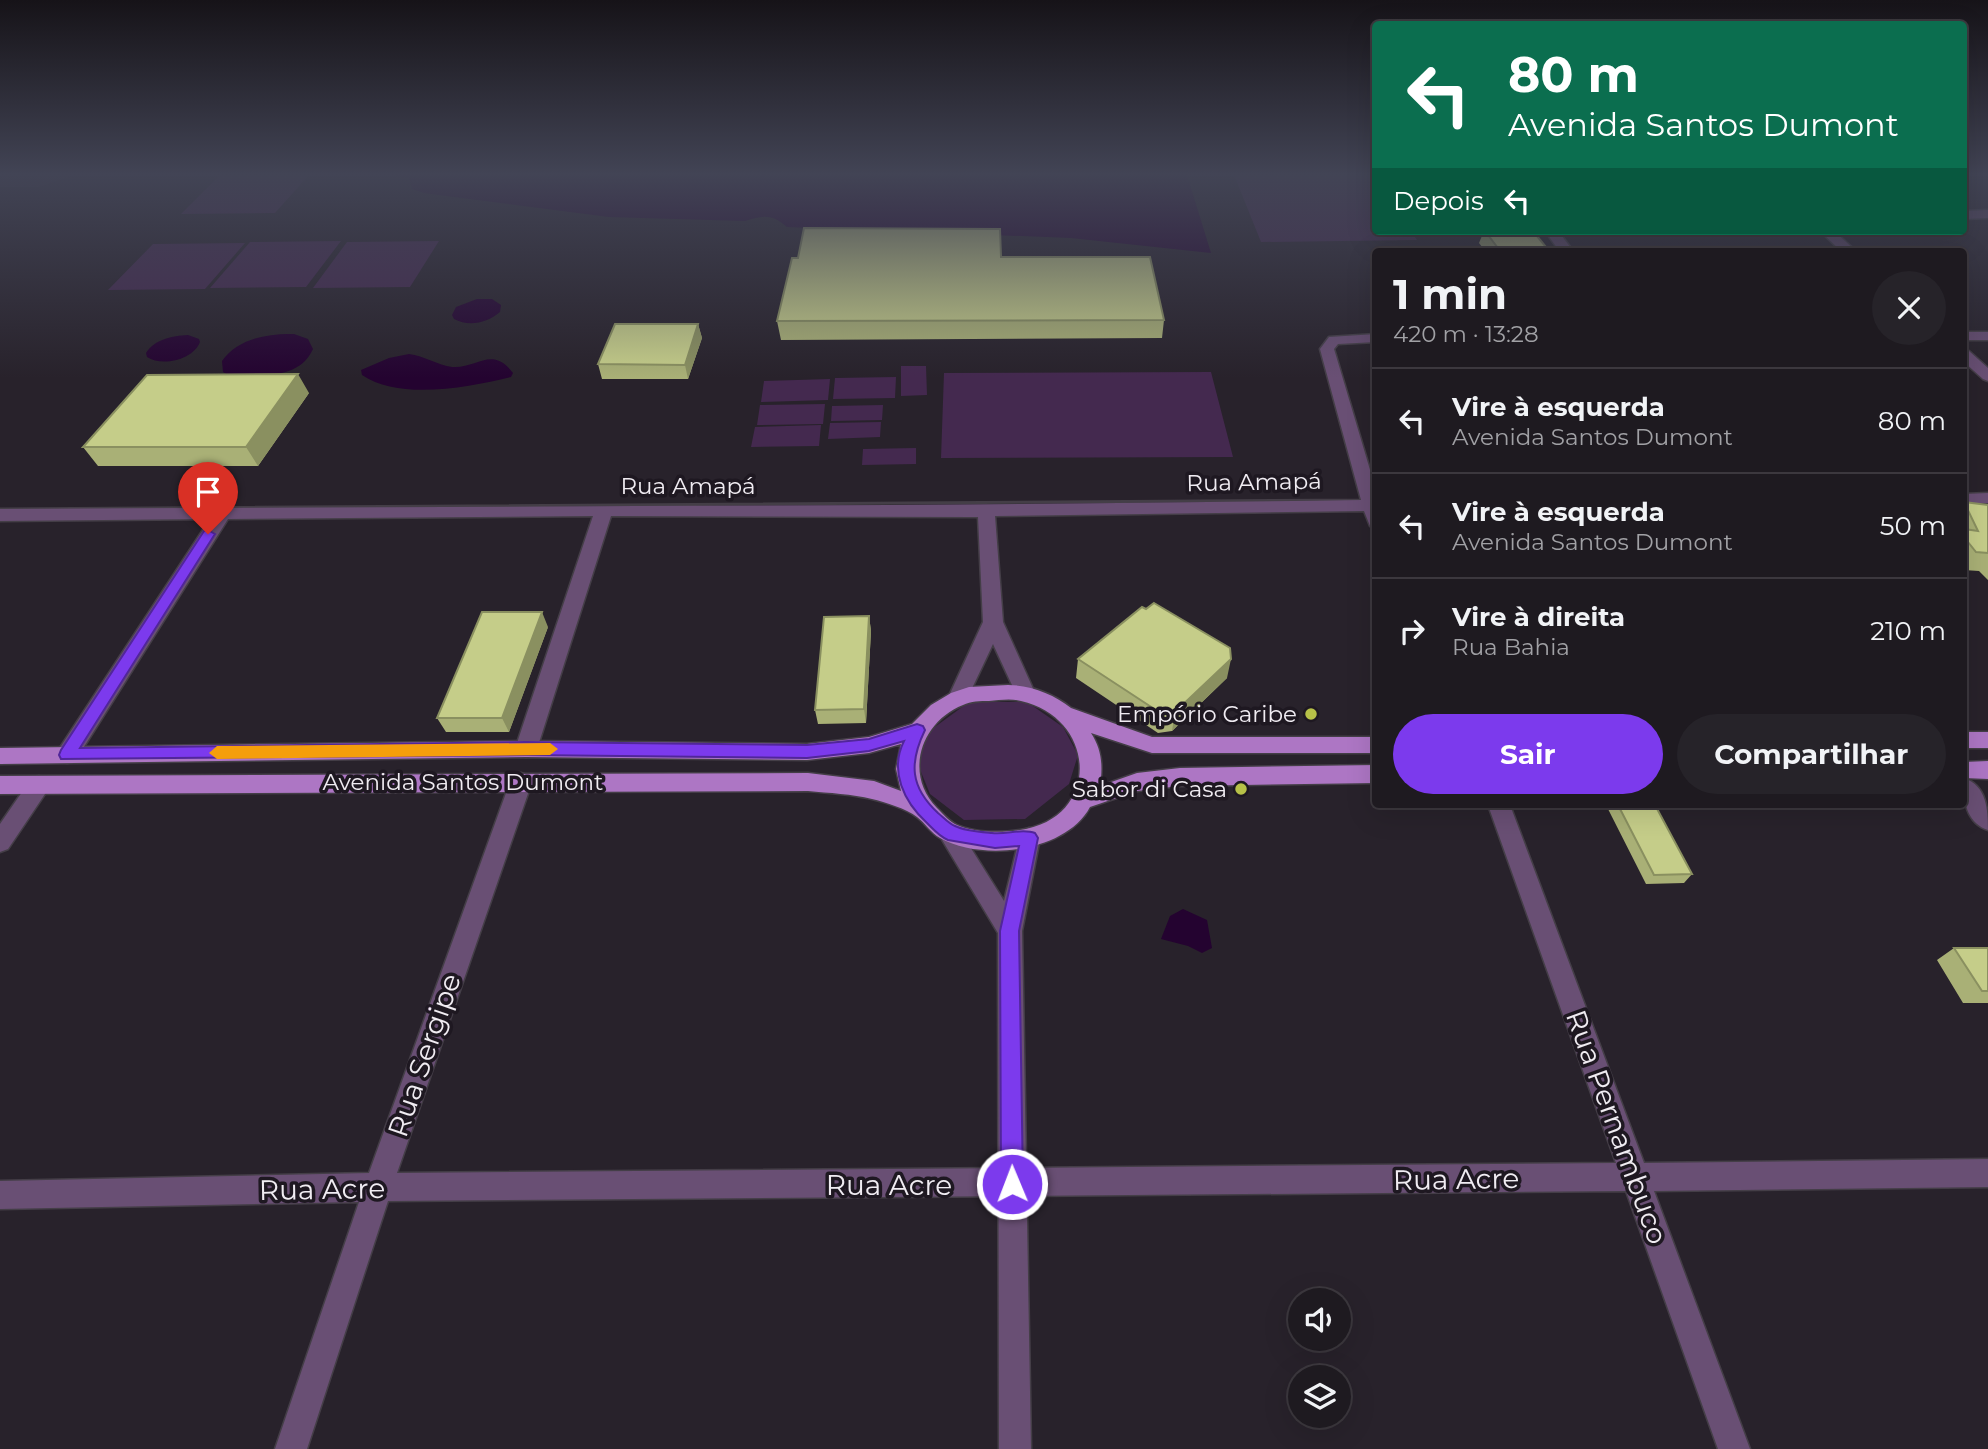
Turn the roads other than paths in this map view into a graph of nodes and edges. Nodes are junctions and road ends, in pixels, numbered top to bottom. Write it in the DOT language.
graph roads {
  1 [pos="1988,336"];
  2 [pos="1967,337"];
  3 [pos="1372,338"];
  4 [pos="1967,357"];
  5 [pos="1988,376"];
  6 [pos="1988,498"];
  7 [pos="1967,499"];
  8 [pos="1372,505"];
  9 [pos="604,510"];
  10 [pos="986,511"];
  11 [pos="223,512"];
  12 [pos="0,515"];
  13 [pos="993,622"];
  14 [pos="1025,693"];
  15 [pos="958,698"];
  16 [pos="1064,713"];
  17 [pos="917,730"];
  18 [pos="1967,740"];
  19 [pos="1988,740"];
  20 [pos="1372,745"];
  21 [pos="526,749"];
  22 [pos="67,755"];
  23 [pos="0,756"];
  24 [pos="1967,770"];
  25 [pos="1988,770"];
  26 [pos="1372,774"];
  27 [pos="520,782"];
  28 [pos="0,785"];
  29 [pos="39,785"];
  30 [pos="1967,791"];
  31 [pos="1084,800"];
  32 [pos="922,808"];
  33 [pos="1500,808"];
  34 [pos="1988,821"];
  35 [pos="948,832"];
  36 [pos="1029,838"];
  37 [pos="0,842"];
  38 [pos="1010,931"];
  39 [pos="1988,1174"];
  40 [pos="1636,1177"];
  41 [pos="1012,1184"];
  42 [pos="378,1187"];
  43 [pos="0,1195"];
  44 [pos="291,1449"];
  45 [pos="1016,1449"];
  46 [pos="1734,1449"];
  1 -- 2 [label="street"];
  3 -- 8 [label="street"];
  4 -- 5 [label="street"];
  6 -- 7 [label="street"];
  8 -- 10 [label="street, Rua Amapá"];
  9 -- 10 [label="street, Rua Amapá"];
  9 -- 11 [label="street, Rua Amapá"];
  9 -- 21 [label="street"];
  10 -- 13 [label="street"];
  11 -- 12 [label="street, Rua Amapá"];
  11 -- 22 [label="street"];
  13 -- 14 [label="street"];
  13 -- 15 [label="street"];
  14 -- 15 [label="main road, Avenida Santos Dumont"];
  14 -- 16 [label="main road, Avenida Santos Dumont"];
  15 -- 17 [label="main road, Avenida Santos Dumont"];
  16 -- 20 [label="main road, Avenida Santos Dumont"];
  16 -- 31 [label="main road, Avenida Santos Dumont"];
  17 -- 21 [label="main road, Avenida Santos Dumont"];
  17 -- 32 [label="main road, Avenida Santos Dumont"];
  18 -- 19 [label="main road"];
  21 -- 22 [label="main road, Avenida Santos Dumont"];
  22 -- 23 [label="main road, Avenida Santos Dumont"];
  24 -- 25 [label="main road"];
  26 -- 31 [label="main road"];
  27 -- 29 [label="main road, Avenida Santos Dumont"];
  27 -- 32 [label="main road, Avenida Santos Dumont"];
  27 -- 42 [label="street, Rua Sergipe"];
  28 -- 29 [label="main road, Avenida Santos Dumont"];
  29 -- 37 [label="street"];
  30 -- 34 [label="street"];
  31 -- 36 [label="main road"];
  32 -- 35 [label="main road, Avenida Santos Dumont"];
  33 -- 40 [label="street, Rua Pernambuco"];
  35 -- 36 [label="main road"];
  35 -- 38 [label="street"];
  36 -- 38 [label="street"];
  38 -- 41 [label="street"];
  39 -- 40 [label="street, Rua Acre"];
  40 -- 41 [label="street, Rua Acre"];
  40 -- 46 [label="street, Rua Pernambuco"];
  41 -- 42 [label="street, Rua Acre"];
  41 -- 45 [label="street"];
  42 -- 43 [label="street, Rua Acre"];
  42 -- 44 [label="street, Rua Sergipe"];
}
